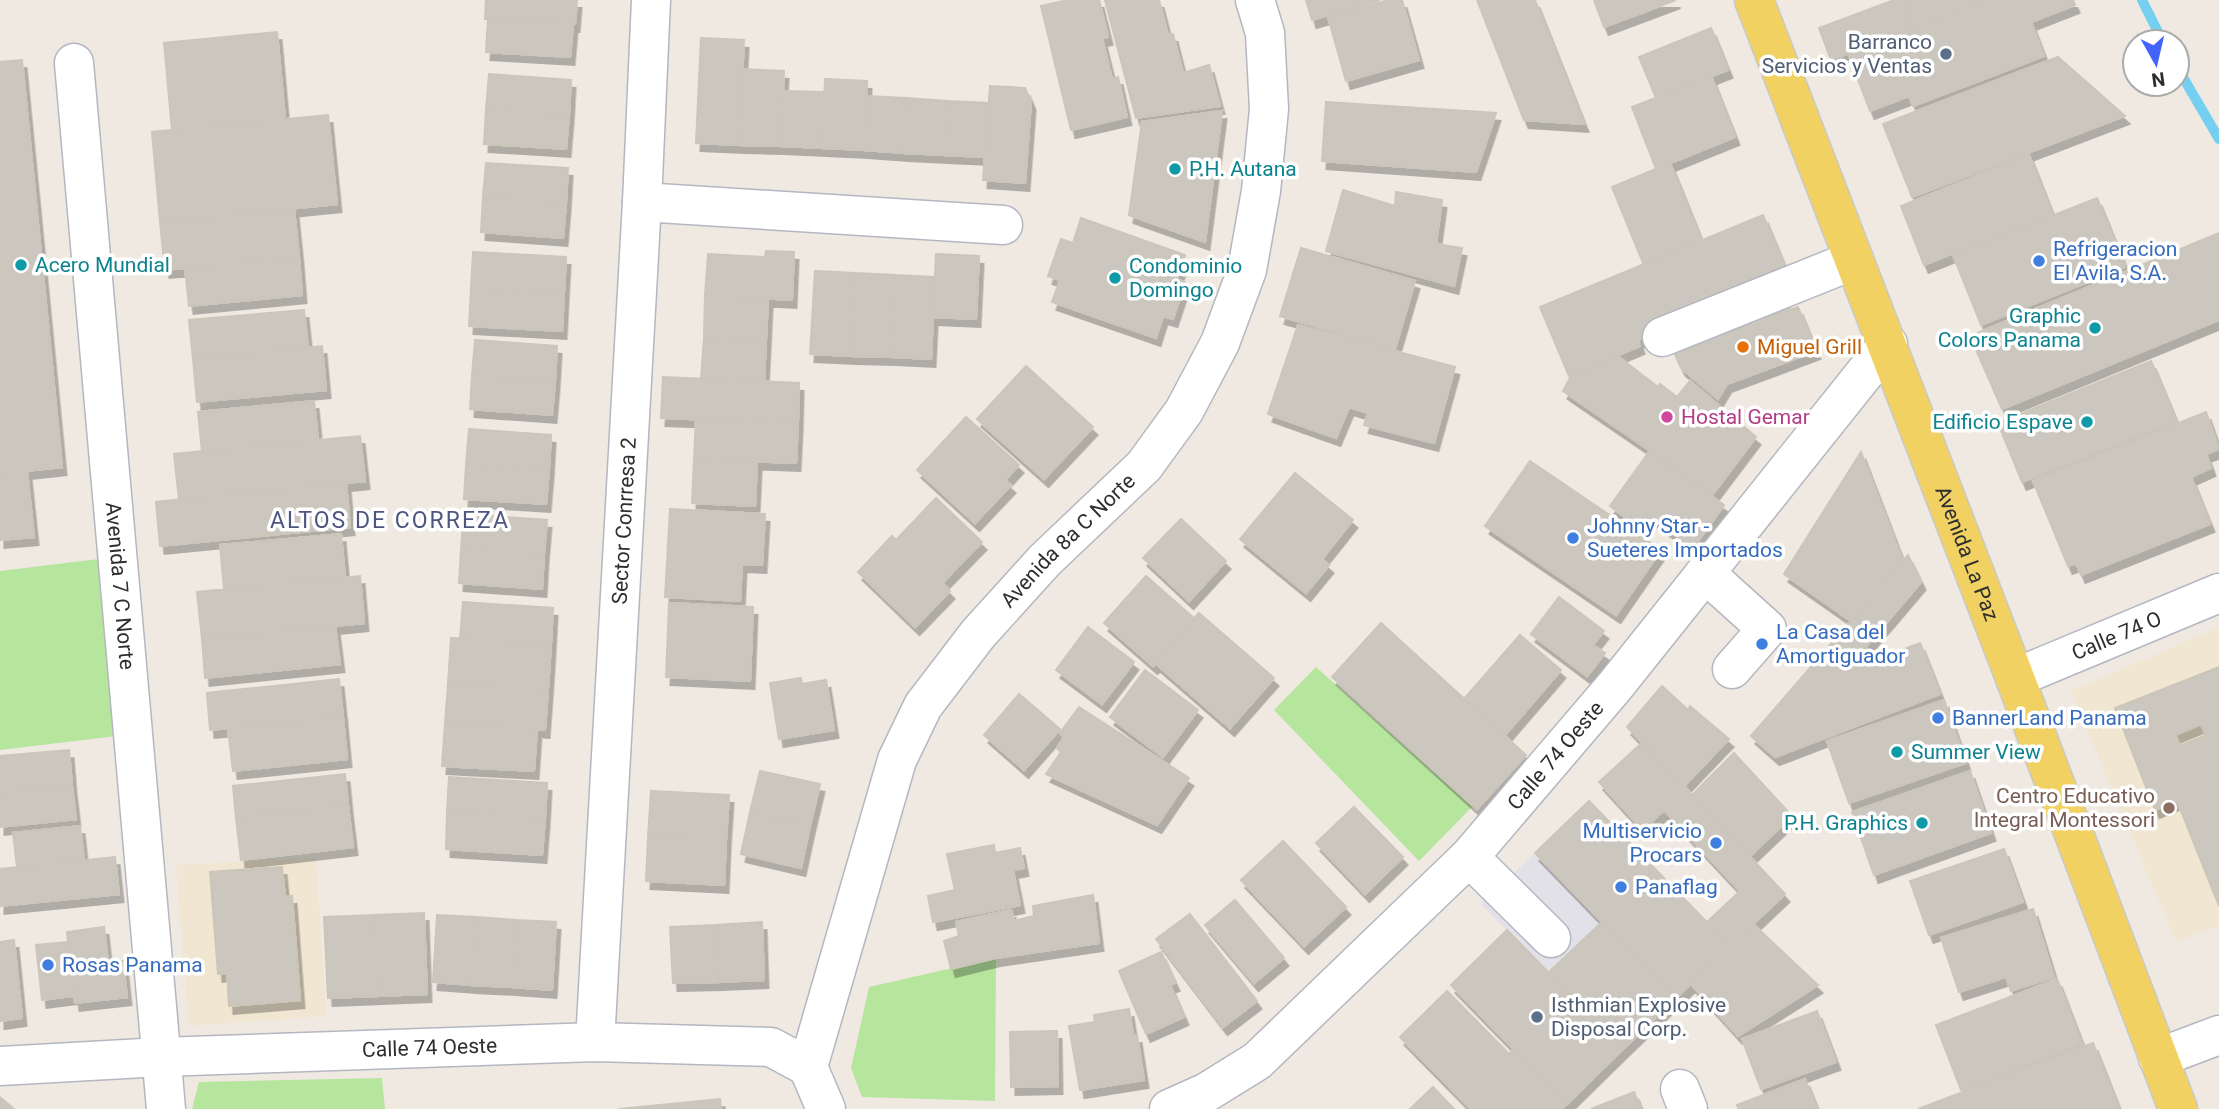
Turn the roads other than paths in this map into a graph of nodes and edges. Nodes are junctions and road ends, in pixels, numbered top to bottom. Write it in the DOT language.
graph roads {
  1 [pos="650,0"];
  2 [pos="1255,0"];
  3 [pos="1755,0"];
  4 [pos="74,63"];
  5 [pos="642,202"];
  6 [pos="1003,225"];
  7 [pos="1854,260"];
  8 [pos="1662,337"];
  9 [pos="1888,344"];
  10 [pos="1705,573"];
  11 [pos="2219,593"];
  12 [pos="1732,669"];
  13 [pos="2015,678"];
  14 [pos="1469,857"];
  15 [pos="1551,938"];
  16 [pos="2219,1035"];
  17 [pos="595,1042"];
  18 [pos="161,1057"];
  19 [pos="2158,1058"];
  20 [pos="0,1066"];
  21 [pos="808,1068"];
  22 [pos="166,1109"];
  23 [pos="826,1109"];
  24 [pos="1169,1109"];
  25 [pos="2178,1109"];
  1 -- 5 [label="street, Sector Conrresa 2"];
  2 -- 21 [label="street, Avenida 8a C Norte"];
  3 -- 7 [label="main road, Avenida La Paz"];
  4 -- 18 [label="street, Avenida 7 C Norte"];
  5 -- 6 [label="street"];
  5 -- 17 [label="street, Sector Conrresa 2"];
  7 -- 8 [label="street"];
  7 -- 9 [label="main road, Avenida La Paz"];
  9 -- 10 [label="street, Calle 74 Oeste"];
  9 -- 13 [label="main road, Avenida La Paz"];
  10 -- 12 [label="street"];
  10 -- 14 [label="street, Calle 74 Oeste"];
  11 -- 13 [label="street, Calle 74 O"];
  13 -- 19 [label="main road, Avenida La Paz"];
  14 -- 15 [label="street"];
  14 -- 24 [label="street, Calle 74 Oeste"];
  16 -- 19 [label="street"];
  17 -- 18 [label="street, Calle 74 Oeste"];
  17 -- 21 [label="street, Calle 74 Oeste"];
  18 -- 20 [label="street, Calle 74 Oeste"];
  18 -- 22 [label="street, Avenida 7 C Norte"];
  19 -- 25 [label="main road, Avenida La Paz"];
  21 -- 23 [label="street"];
}
